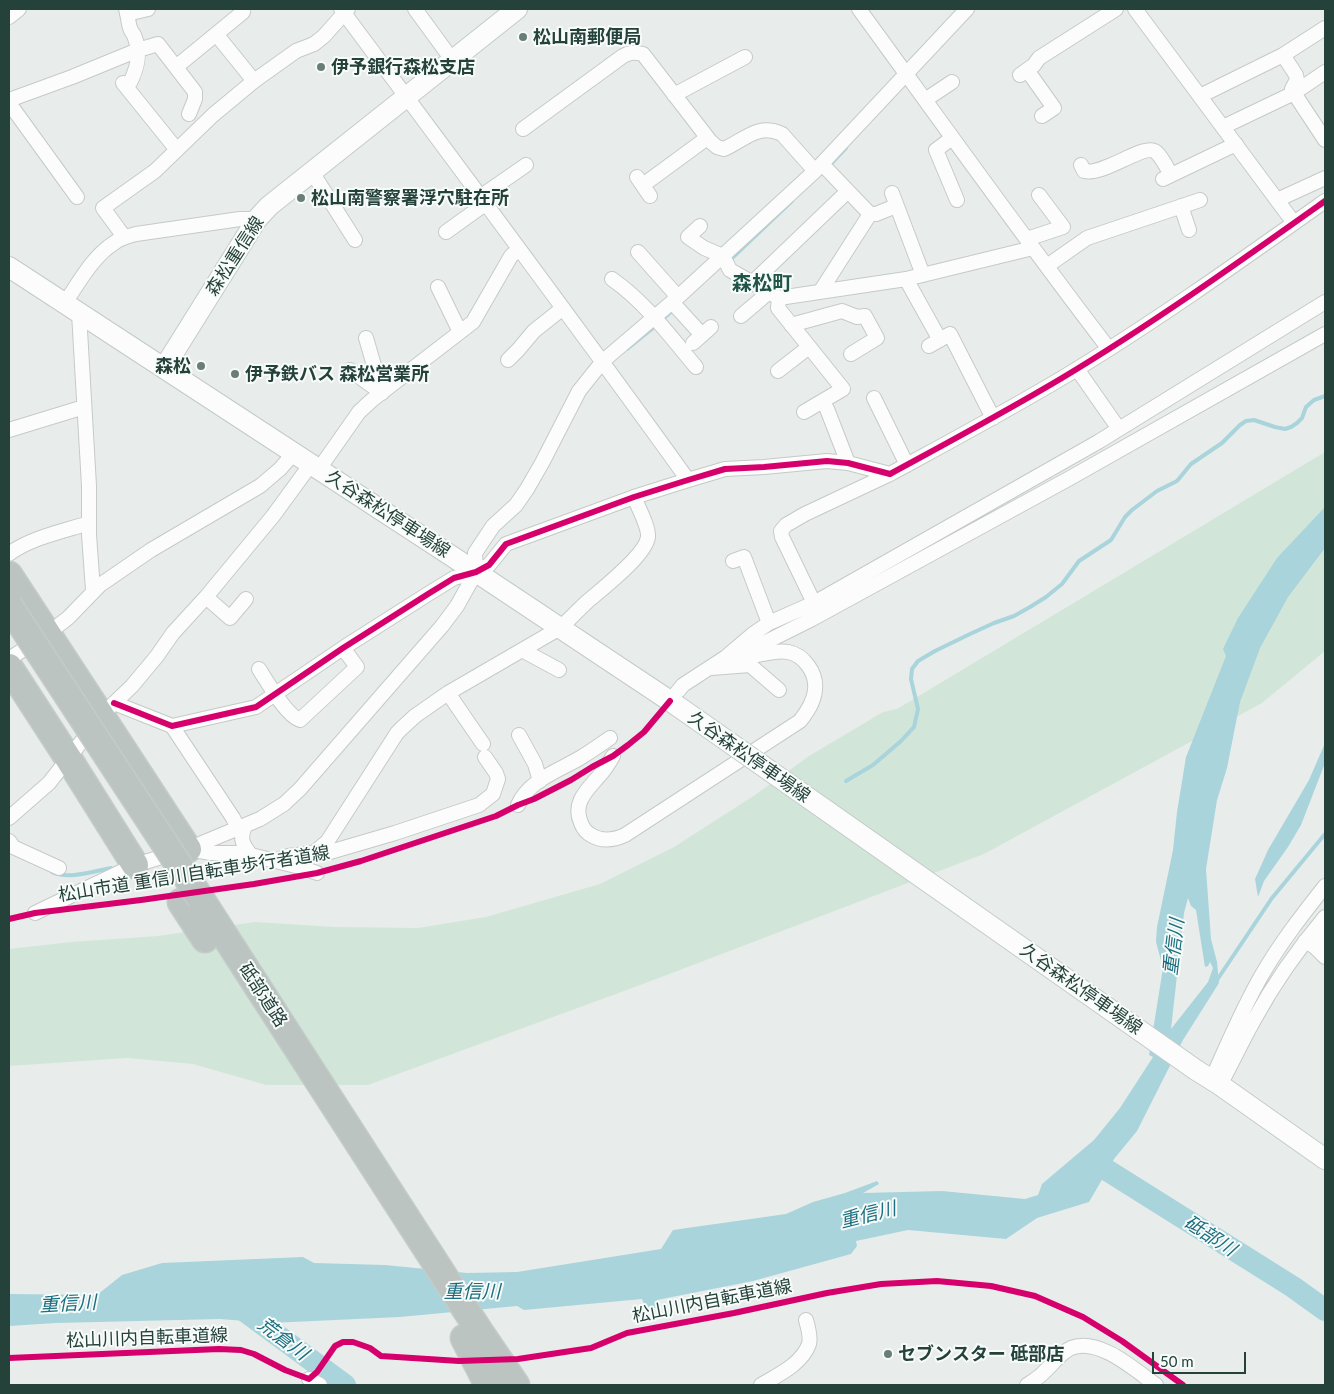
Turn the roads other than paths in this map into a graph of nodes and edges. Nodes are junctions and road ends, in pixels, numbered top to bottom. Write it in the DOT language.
graph roads {
  1 [pos="19,9"];
  2 [pos="148,9"];
  3 [pos="415,9"];
  4 [pos="517,9"];
  5 [pos="859,9"];
  6 [pos="967,9"];
  7 [pos="1116,9"];
  8 [pos="1135,9"];
  9 [pos="344,10"];
  10 [pos="127,12"];
  11 [pos="236,13"];
  12 [pos="9,17"];
  13 [pos="1325,28"];
  14 [pos="216,34"];
  15 [pos="138,50"];
  16 [pos="1283,55"];
  17 [pos="745,57"];
  18 [pos="453,61"];
  19 [pos="176,67"];
  20 [pos="1325,72"];
  21 [pos="906,73"];
  22 [pos="254,82"];
  23 [pos="952,82"];
  24 [pos="1294,93"];
  25 [pos="674,95"];
  26 [pos="1200,96"];
  27 [pos="406,98"];
  28 [pos="925,100"];
  29 [pos="9,102"];
  30 [pos="1042,116"];
  31 [pos="200,127"];
  32 [pos="1223,127"];
  33 [pos="522,129"];
  34 [pos="707,138"];
  35 [pos="952,138"];
  36 [pos="1325,140"];
  37 [pos="1236,144"];
  38 [pos="177,150"];
  39 [pos="526,165"];
  40 [pos="1081,165"];
  41 [pos="818,168"];
  42 [pos="312,172"];
  43 [pos="1325,178"];
  44 [pos="643,186"];
  45 [pos="848,191"];
  46 [pos="1039,195"];
  47 [pos="77,197"];
  48 [pos="957,200"];
  49 [pos="1200,200"];
  50 [pos="1278,200"];
  51 [pos="1325,200"];
  52 [pos="482,201"];
  53 [pos="1181,206"];
  54 [pos="870,214"];
  55 [pos="257,219"];
  56 [pos="1294,223"];
  57 [pos="700,226"];
  58 [pos="1189,230"];
  59 [pos="446,232"];
  60 [pos="123,238"];
  61 [pos="355,240"];
  62 [pos="1030,243"];
  63 [pos="519,249"];
  64 [pos="638,252"];
  65 [pos="723,256"];
  66 [pos="1047,266"];
  67 [pos="9,267"];
  68 [pos="923,275"];
  69 [pos="612,279"];
  70 [pos="906,279"];
  71 [pos="752,283"];
  72 [pos="438,286"];
  73 [pos="820,292"];
  74 [pos="774,295"];
  75 [pos="675,300"];
  76 [pos="1325,302"];
  77 [pos="72,308"];
  78 [pos="563,308"];
  79 [pos="741,316"];
  80 [pos="655,317"];
  81 [pos="790,325"];
  82 [pos="460,332"];
  83 [pos="1325,334"];
  84 [pos="702,335"];
  85 [pos="366,338"];
  86 [pos="808,347"];
  87 [pos="1109,349"];
  88 [pos="851,354"];
  89 [pos="508,360"];
  90 [pos="603,361"];
  91 [pos="696,367"];
  92 [pos="164,368"];
  93 [pos="1077,369"];
  94 [pos="350,370"];
  95 [pos="778,371"];
  96 [pos="382,393"];
  97 [pos="874,398"];
  98 [pos="84,407"];
  99 [pos="827,409"];
  100 [pos="804,412"];
  101 [pos="993,418"];
  102 [pos="1119,429"];
  103 [pos="9,430"];
  104 [pos="294,453"];
  105 [pos="848,463"];
  106 [pos="908,464"];
  107 [pos="315,467"];
  108 [pos="890,474"];
  109 [pos="688,480"];
  110 [pos="634,497"];
  111 [pos="89,523"];
  112 [pos="9,554"];
  113 [pos="733,561"];
  114 [pos="476,572"];
  115 [pos="9,575"];
  116 [pos="94,590"];
  117 [pos="206,598"];
  118 [pos="246,599"];
  119 [pos="814,603"];
  120 [pos="9,606"];
  121 [pos="769,623"];
  122 [pos="560,628"];
  123 [pos="47,634"];
  124 [pos="9,637"];
  125 [pos="343,648"];
  126 [pos="522,650"];
  127 [pos="733,656"];
  128 [pos="708,669"];
  129 [pos="259,670"];
  130 [pos="559,670"];
  131 [pos="10,672"];
  132 [pos="779,690"];
  133 [pos="448,693"];
  134 [pos="275,694"];
  135 [pos="673,703"];
  136 [pos="108,710"];
  137 [pos="172,726"];
  138 [pos="519,735"];
  139 [pos="610,738"];
  140 [pos="613,756"];
  141 [pos="68,758"];
  142 [pos="540,781"];
  143 [pos="518,805"];
  144 [pos="9,818"];
  145 [pos="241,827"];
  146 [pos="9,841"];
  147 [pos="188,849"];
  148 [pos="314,852"];
  149 [pos="251,855"];
  150 [pos="274,861"];
  151 [pos="135,865"];
  152 [pos="59,868"];
  153 [pos="317,873"];
  154 [pos="1325,886"];
  155 [pos="35,913"];
  156 [pos="1325,917"];
  157 [pos="1325,935"];
  158 [pos="1310,944"];
  159 [pos="1325,958"];
  160 [pos="1209,1078"];
  161 [pos="1325,1159"];
  162 [pos="806,1320"];
  163 [pos="497,1380"];
  164 [pos="761,1385"];
  165 [pos="1026,1385"];
  166 [pos="1156,1385"];
  1 -- 12 [label="street"];
  2 -- 10 [label="street"];
  3 -- 18 [label="street"];
  4 -- 18 [label="main road, 森松重信線"];
  5 -- 21 [label="street"];
  6 -- 21 [label="street"];
  7 -- 30 [label="street"];
  8 -- 26 [label="street"];
  9 -- 22 [label="street"];
  9 -- 27 [label="street"];
  10 -- 15 [label="street"];
  11 -- 14 [label="street"];
  13 -- 16 [label="street"];
  14 -- 19 [label="street"];
  14 -- 22 [label="street"];
  15 -- 19 [label="street"];
  15 -- 29 [label="street"];
  15 -- 38 [label="street"];
  16 -- 24 [label="street"];
  16 -- 26 [label="street"];
  17 -- 25 [label="street"];
  18 -- 27 [label="main road, 森松重信線"];
  19 -- 31 [label="street"];
  20 -- 24 [label="street"];
  21 -- 28 [label="street"];
  21 -- 41 [label="street"];
  22 -- 31 [label="street"];
  23 -- 28 [label="street"];
  24 -- 32 [label="street"];
  24 -- 36 [label="street"];
  25 -- 33 [label="street"];
  25 -- 34 [label="street"];
  26 -- 32 [label="street"];
  27 -- 42 [label="main road, 森松重信線"];
  27 -- 52 [label="street"];
  28 -- 35 [label="street"];
  29 -- 47 [label="street"];
  31 -- 38 [label="street"];
  32 -- 37 [label="street"];
  34 -- 41 [label="street"];
  34 -- 44 [label="street"];
  35 -- 48 [label="street"];
  35 -- 62 [label="street"];
  37 -- 40 [label="street"];
  37 -- 50 [label="street"];
  38 -- 60 [label="street"];
  39 -- 52 [label="street"];
  41 -- 45 [label="street"];
  41 -- 65 [label="street"];
  42 -- 55 [label="main road, 森松重信線"];
  42 -- 61 [label="street"];
  43 -- 50 [label="street"];
  45 -- 54 [label="street"];
  45 -- 71 [label="street"];
  46 -- 62 [label="street"];
  49 -- 53 [label="street"];
  50 -- 56 [label="street"];
  51 -- 56 [label="street"];
  52 -- 59 [label="street"];
  52 -- 63 [label="street"];
  53 -- 58 [label="street"];
  53 -- 66 [label="street"];
  54 -- 68 [label="street"];
  54 -- 73 [label="street"];
  55 -- 60 [label="street"];
  55 -- 92 [label="main road, 森松重信線"];
  56 -- 87 [label="street"];
  57 -- 65 [label="street"];
  60 -- 77 [label="street"];
  62 -- 66 [label="street"];
  62 -- 68 [label="street"];
  63 -- 78 [label="street"];
  63 -- 82 [label="street"];
  64 -- 75 [label="street"];
  65 -- 71 [label="street"];
  65 -- 75 [label="street"];
  66 -- 87 [label="street"];
  67 -- 77 [label="main road"];
  68 -- 70 [label="street"];
  69 -- 80 [label="street"];
  70 -- 73 [label="street"];
  70 -- 101 [label="street"];
  71 -- 74 [label="street"];
  72 -- 82 [label="street"];
  73 -- 74 [label="street"];
  74 -- 79 [label="street"];
  74 -- 81 [label="street"];
  75 -- 80 [label="street"];
  75 -- 84 [label="street"];
  76 -- 102 [label="street"];
  77 -- 92 [label="main road"];
  77 -- 98 [label="street"];
  78 -- 89 [label="street"];
  78 -- 90 [label="street"];
  80 -- 90 [label="street"];
  80 -- 91 [label="street"];
  81 -- 86 [label="street"];
  81 -- 88 [label="street"];
  82 -- 96 [label="street"];
  83 -- 127 [label="street"];
  85 -- 96 [label="street"];
  86 -- 95 [label="street"];
  86 -- 100 [label="street"];
  87 -- 93 [label="street"];
  90 -- 109 [label="street"];
  90 -- 114 [label="street"];
  92 -- 104 [label="main road, 久谷森松停車場線"];
  93 -- 101 [label="street"];
  93 -- 102 [label="street"];
  94 -- 96 [label="street"];
  96 -- 107 [label="street"];
  97 -- 106 [label="street"];
  98 -- 103 [label="street"];
  98 -- 111 [label="street"];
  99 -- 105 [label="street"];
  101 -- 106 [label="street"];
  102 -- 119 [label="street"];
  104 -- 107 [label="main road, 久谷森松停車場線"];
  104 -- 116 [label="street"];
  105 -- 108 [label="street"];
  105 -- 109 [label="street"];
  106 -- 108 [label="street"];
  107 -- 114 [label="main road, 久谷森松停車場線"];
  107 -- 117 [label="street"];
  108 -- 119 [label="street"];
  109 -- 110 [label="street"];
  110 -- 114 [label="street"];
  110 -- 122 [label="street"];
  111 -- 112 [label="street"];
  111 -- 116 [label="street"];
  113 -- 121 [label="street"];
  114 -- 122 [label="main road, 久谷森松停車場線"];
  114 -- 125 [label="street"];
  114 -- 145 [label="street"];
  115 -- 123 [label="highway"];
  116 -- 123 [label="street"];
  117 -- 118 [label="street"];
  117 -- 136 [label="street"];
  119 -- 121 [label="street"];
  120 -- 163 [label="highway, 砥部道路, bridge"];
  121 -- 127 [label="street"];
  122 -- 126 [label="street"];
  122 -- 135 [label="main road, 久谷森松停車場線"];
  123 -- 131 [label="street"];
  123 -- 136 [label="highway"];
  124 -- 163 [label="highway, 砥部道路"];
  125 -- 134 [label="street"];
  125 -- 134 [label="street"];
  126 -- 130 [label="street"];
  126 -- 133 [label="street"];
  127 -- 128 [label="street"];
  127 -- 140 [label="street"];
  128 -- 132 [label="street"];
  128 -- 135 [label="street"];
  129 -- 134 [label="street"];
  131 -- 141 [label="highway"];
  133 -- 148 [label="street"];
  133 -- 148 [label="street"];
  134 -- 137 [label="street"];
  135 -- 160 [label="main road, 久谷森松停車場線, bridge"];
  136 -- 137 [label="street"];
  136 -- 141 [label="street"];
  136 -- 147 [label="highway"];
  137 -- 145 [label="street"];
  138 -- 142 [label="street"];
  139 -- 142 [label="street"];
  141 -- 144 [label="street"];
  141 -- 151 [label="highway"];
  142 -- 143 [label="street"];
  145 -- 147 [label="street"];
  145 -- 149 [label="street"];
  146 -- 152 [label="street"];
  147 -- 149 [label="street"];
  147 -- 151 [label="street"];
  148 -- 150 [label="street"];
  149 -- 150 [label="street"];
  150 -- 153 [label="street"];
  151 -- 155 [label="street"];
  154 -- 160 [label="street"];
  156 -- 158 [label="street"];
  157 -- 158 [label="street"];
  158 -- 159 [label="street"];
  158 -- 160 [label="street"];
  160 -- 161 [label="main road, 久谷森松停車場線"];
  162 -- 164 [label="street"];
  165 -- 166 [label="street"];
}
